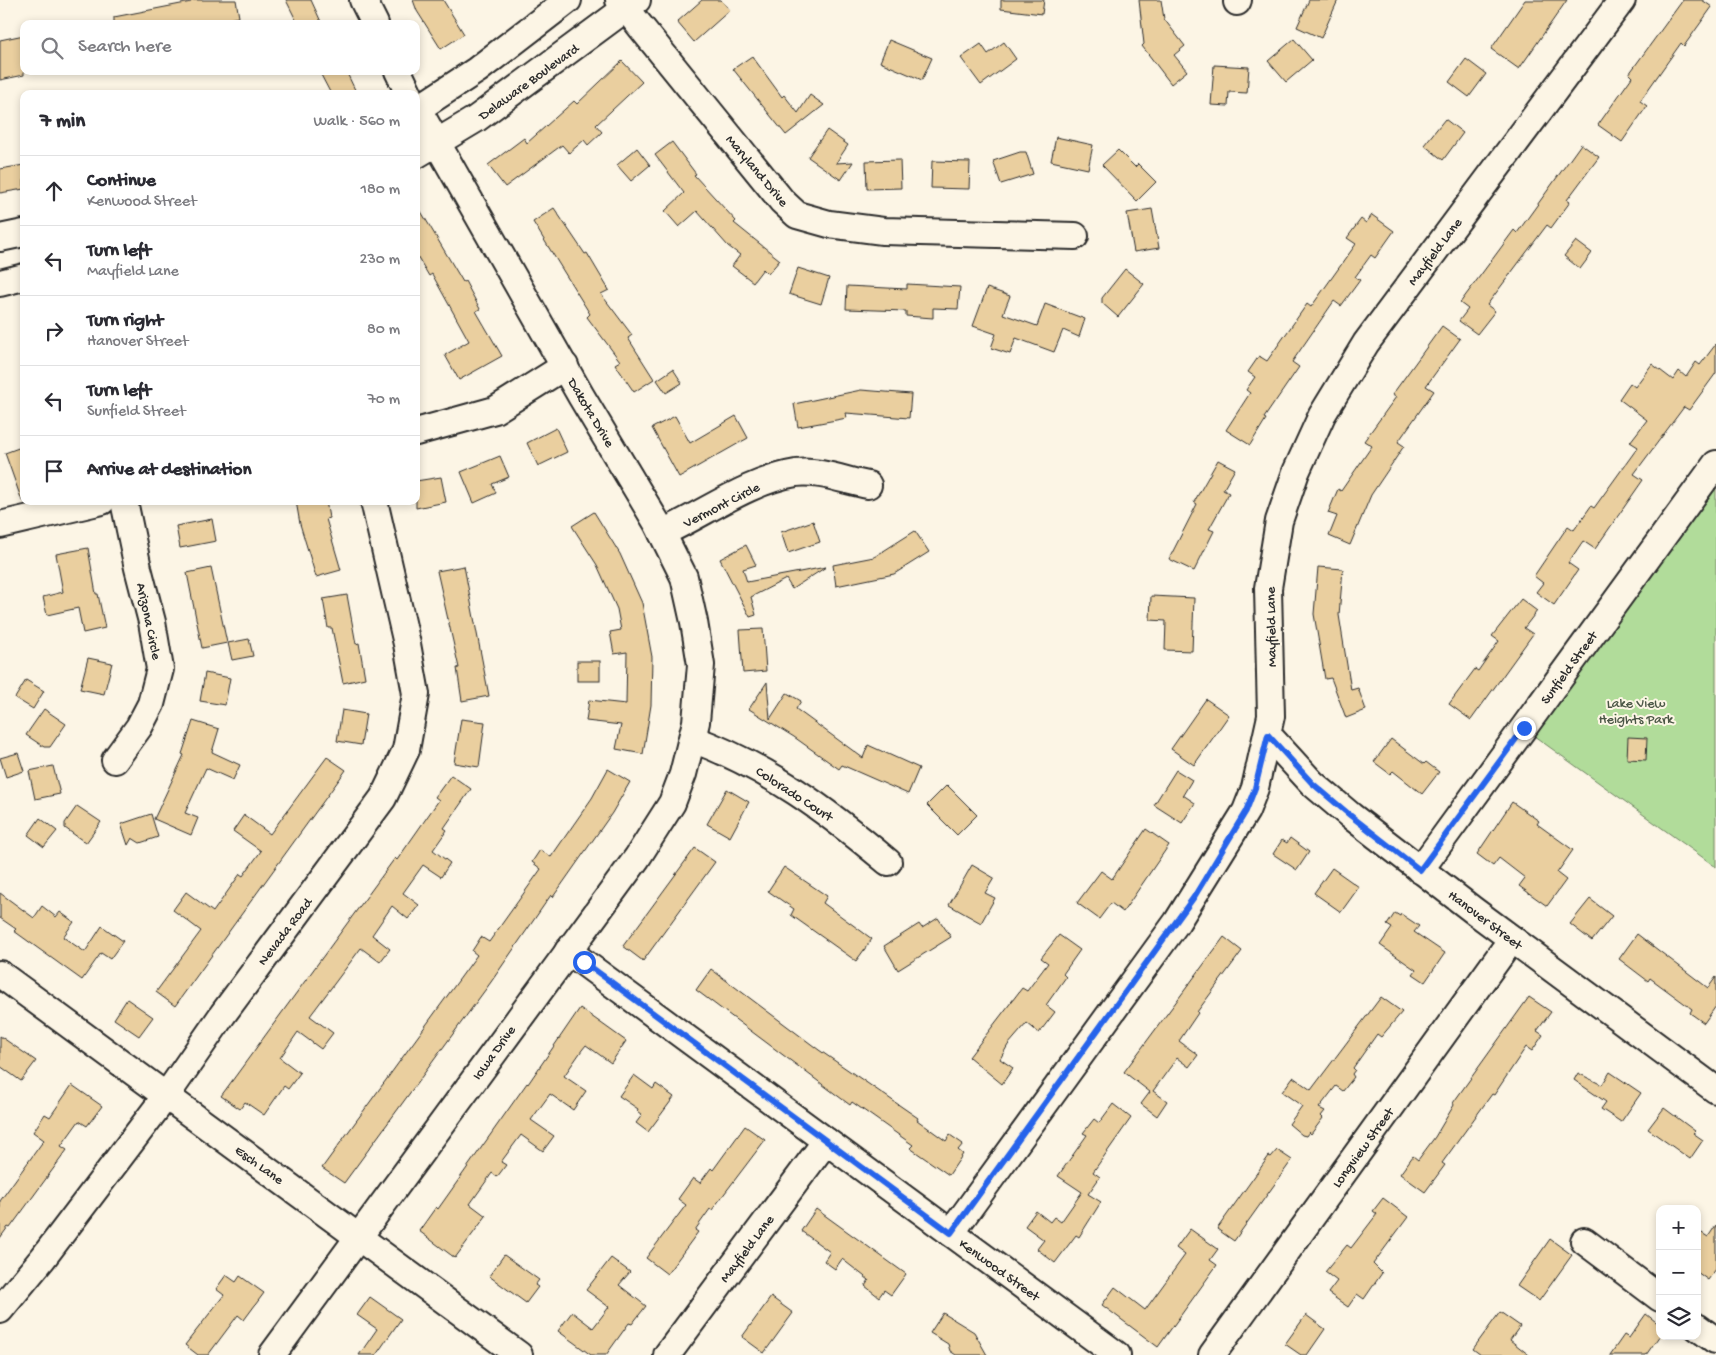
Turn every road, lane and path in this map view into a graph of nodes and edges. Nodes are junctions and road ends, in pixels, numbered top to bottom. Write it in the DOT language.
graph roads {
  1 [pos="363,0"];
  2 [pos="568,0"];
  3 [pos="1622,0"];
  4 [pos="627,3"];
  5 [pos="373,20"];
  6 [pos="400,75"];
  7 [pos="408,90"];
  8 [pos="420,102"];
  9 [pos="420,124"];
  10 [pos="427,150"];
  11 [pos="20,234"];
  12 [pos="1075,236"];
  13 [pos="0,238"];
  14 [pos="20,278"];
  15 [pos="0,283"];
  16 [pos="565,366"];
  17 [pos="420,431"];
  18 [pos="1716,464"];
  19 [pos="868,485"];
  20 [pos="85,505"];
  21 [pos="125,505"];
  22 [pos="375,505"];
  23 [pos="0,525"];
  24 [pos="662,533"];
  25 [pos="1268,735"];
  26 [pos="693,739"];
  27 [pos="115,760"];
  28 [pos="888,862"];
  29 [pos="1420,870"];
  30 [pos="1512,938"];
  31 [pos="568,951"];
  32 [pos="0,974"];
  33 [pos="1716,1090"];
  34 [pos="166,1096"];
  35 [pos="826,1140"];
  36 [pos="951,1233"];
  37 [pos="359,1237"];
  38 [pos="1584,1242"];
  39 [pos="1656,1295"];
  40 [pos="0,1310"];
  41 [pos="1701,1330"];
  42 [pos="1716,1340"];
  43 [pos="272,1355"];
  44 [pos="519,1355"];
  45 [pos="667,1355"];
  46 [pos="1117,1355"];
  47 [pos="1212,1355"];
  48 [pos="1705,1355"];
  1 -- 5 [label="street"];
  2 -- 8 [label="street"];
  3 -- 25 [label="street, Mayfield Lane"];
  4 -- 10 [label="street, Delaware Boulevard"];
  4 -- 12 [label="street, Maryland Drive"];
  6 -- 7 [label="street, Dakota Drive"];
  9 -- 10 [label="street, Dakota Drive"];
  10 -- 16 [label="street, Dakota Drive"];
  11 -- 13 [label="street"];
  14 -- 15 [label="street"];
  16 -- 17 [label="street"];
  16 -- 24 [label="street, Dakota Drive"];
  18 -- 29 [label="street, Sunfield Street"];
  19 -- 24 [label="street, Vermont Circle"];
  20 -- 23 [label="street"];
  21 -- 27 [label="street, Arizona Circle"];
  22 -- 34 [label="street, Nevada Road"];
  24 -- 26 [label="street, Dakota Drive"];
  25 -- 29 [label="street, Hanover Street"];
  25 -- 36 [label="street, Mayfield Lane"];
  26 -- 28 [label="street, Colorado Court"];
  26 -- 31 [label="street, Iowa Drive"];
  29 -- 30 [label="street, Hanover Street"];
  30 -- 33 [label="street, Hanover Street"];
  30 -- 47 [label="street, Longview Street"];
  31 -- 35 [label="street, Kenwood Street"];
  31 -- 37 [label="street, Iowa Drive"];
  32 -- 34 [label="street, Esch Lane"];
  34 -- 37 [label="street, Esch Lane"];
  34 -- 40 [label="street, Nevada Road"];
  35 -- 36 [label="street, Kenwood Street"];
  35 -- 45 [label="street, Mayfield Lane"];
  36 -- 46 [label="street, Kenwood Street"];
  37 -- 43 [label="street, Iowa Drive"];
  37 -- 44 [label="street, Esch Lane"];
  38 -- 39 [label="street"];
  41 -- 42 [label="street"];
  42 -- 48 [label="street"];
}
